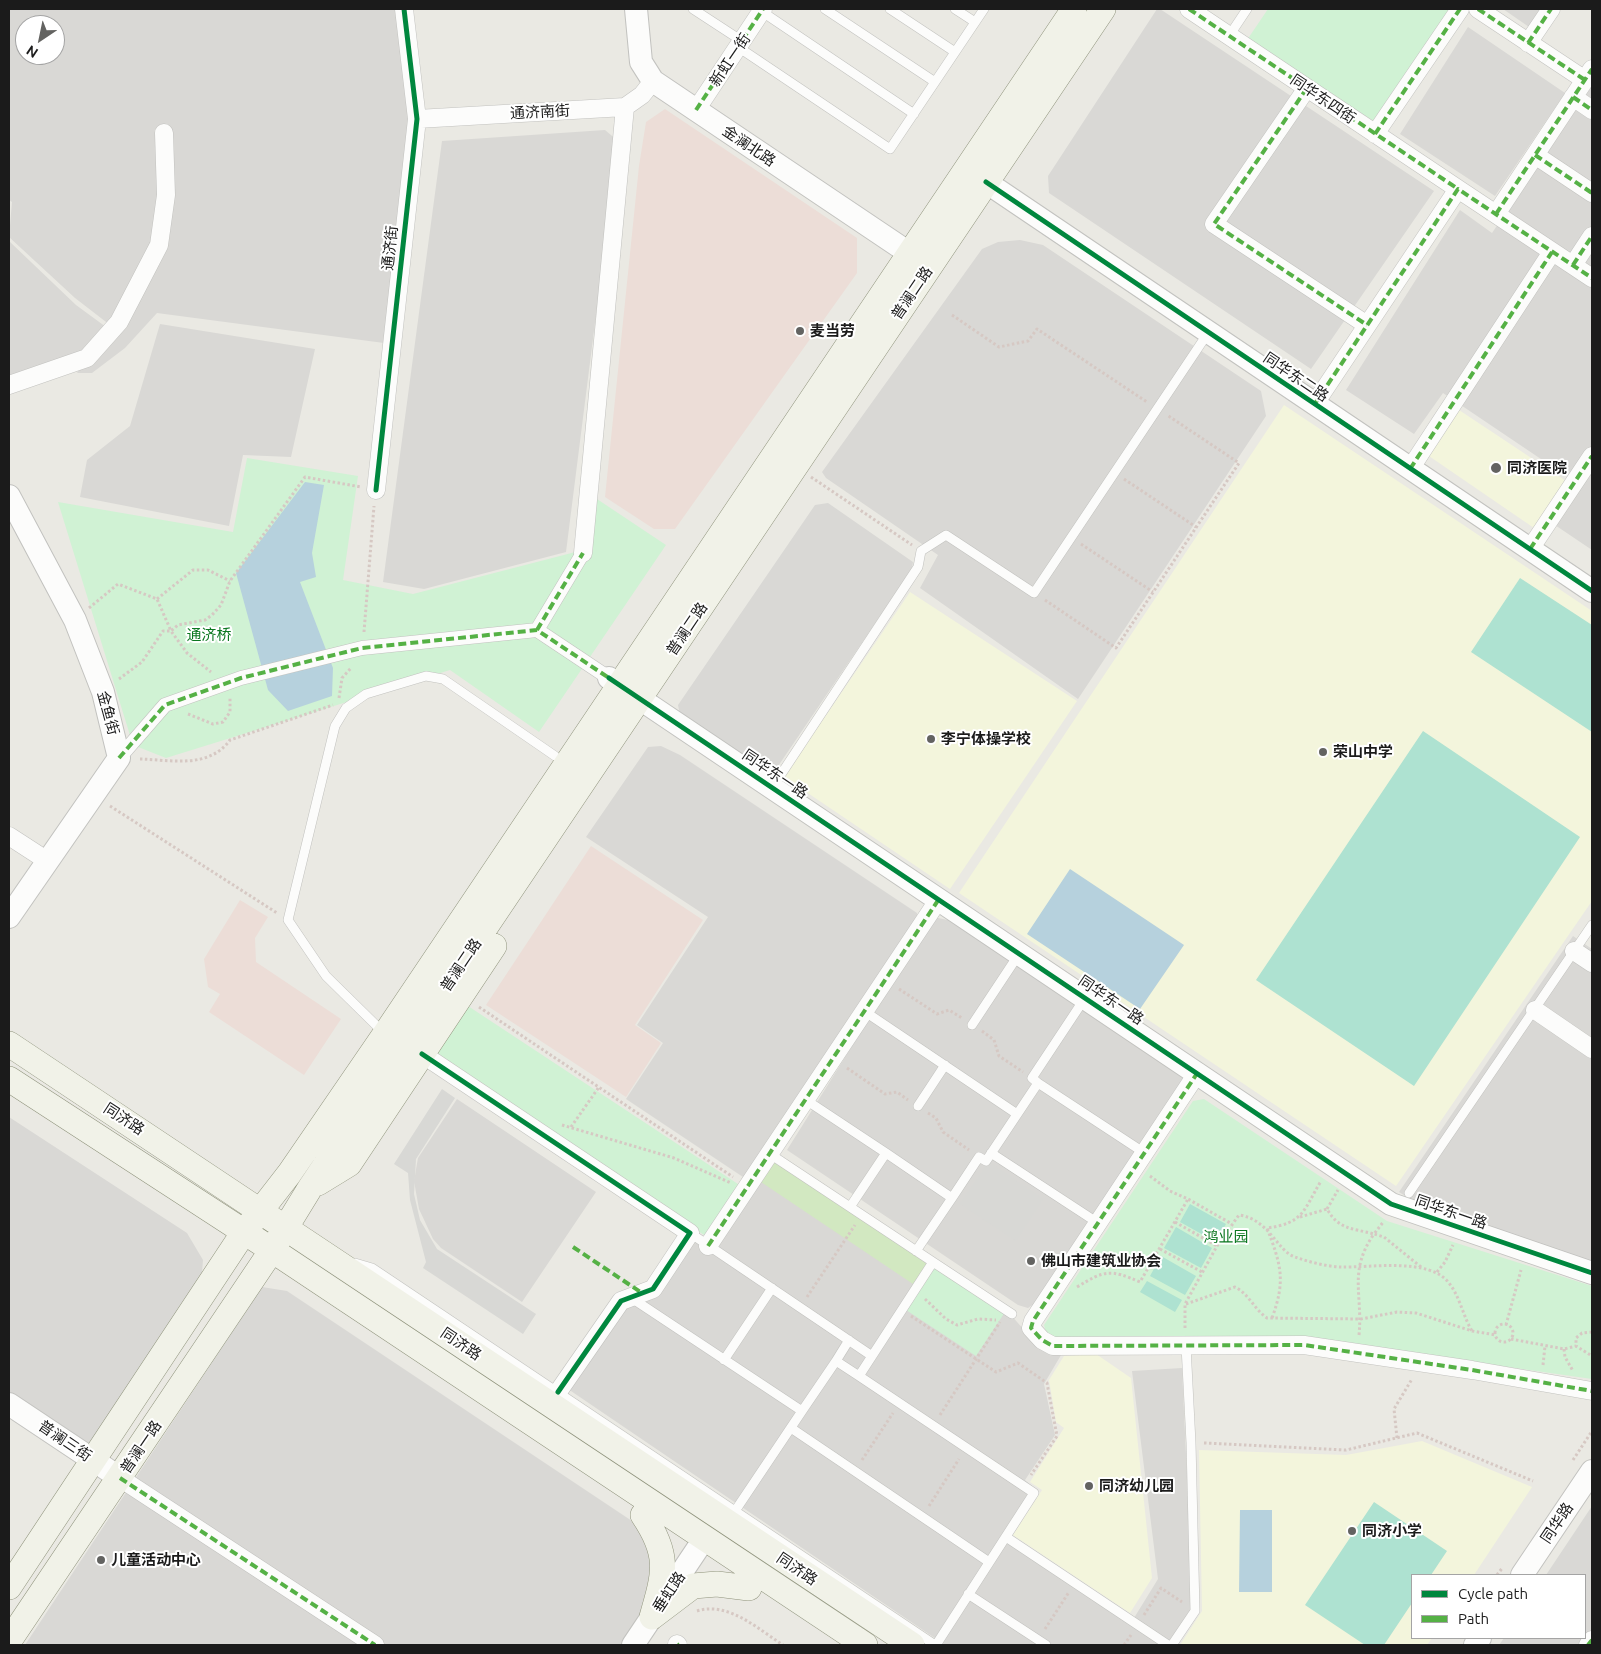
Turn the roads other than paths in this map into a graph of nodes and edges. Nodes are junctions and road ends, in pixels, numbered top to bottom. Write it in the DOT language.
graph roads {
  1 [pos="404,9"];
  2 [pos="636,9"];
  3 [pos="693,9"];
  4 [pos="825,9"];
  5 [pos="890,9"];
  6 [pos="955,9"];
  7 [pos="984,9"];
  8 [pos="1058,9"];
  9 [pos="1074,9"];
  10 [pos="1103,9"];
  11 [pos="1121,9"];
  12 [pos="1189,9"];
  13 [pos="1247,9"];
  14 [pos="1460,9"];
  15 [pos="1478,9"];
  16 [pos="1551,9"];
  17 [pos="761,10"];
  18 [pos="975,22"];
  19 [pos="1229,36"];
  20 [pos="1528,43"];
  21 [pos="740,44"];
  22 [pos="955,52"];
  23 [pos="1589,75"];
  24 [pos="652,81"];
  25 [pos="935,82"];
  26 [pos="1306,88"];
  27 [pos="1574,97"];
  28 [pos="625,107"];
  29 [pos="696,110"];
  30 [pos="1592,110"];
  31 [pos="914,114"];
  32 [pos="417,119"];
  33 [pos="164,133"];
  34 [pos="1376,134"];
  35 [pos="1535,155"];
  36 [pos="993,187"];
  37 [pos="1458,189"];
  38 [pos="1592,193"];
  39 [pos="1496,214"];
  40 [pos="1592,236"];
  41 [pos="904,249"];
  42 [pos="1552,252"];
  43 [pos="1574,265"];
  44 [pos="1592,278"];
  45 [pos="1367,325"];
  46 [pos="1208,333"];
  47 [pos="9,385"];
  48 [pos="1314,405"];
  49 [pos="1592,456"];
  50 [pos="1410,469"];
  51 [pos="376,490"];
  52 [pos="9,496"];
  53 [pos="1530,549"];
  54 [pos="583,553"];
  55 [pos="1592,591"];
  56 [pos="537,630"];
  57 [pos="614,681"];
  58 [pos="647,704"];
  59 [pos="556,756"];
  60 [pos="119,758"];
  61 [pos="772,788"];
  62 [pos="9,836"];
  63 [pos="46,860"];
  64 [pos="939,899"];
  65 [pos="9,917"];
  66 [pos="1592,925"];
  67 [pos="1574,951"];
  68 [pos="1019,954"];
  69 [pos="1592,963"];
  70 [pos="1085,998"];
  71 [pos="1534,1010"];
  72 [pos="864,1011"];
  73 [pos="9,1024"];
  74 [pos="972,1025"];
  75 [pos="379,1029"];
  76 [pos="9,1044"];
  77 [pos="1592,1049"];
  78 [pos="422,1054"];
  79 [pos="945,1065"];
  80 [pos="1198,1072"];
  81 [pos="9,1079"];
  82 [pos="1038,1083"];
  83 [pos="9,1097"];
  84 [pos="806,1100"];
  85 [pos="918,1106"];
  86 [pos="1018,1114"];
  87 [pos="1137,1148"];
  88 [pos="886,1153"];
  89 [pos="992,1153"];
  90 [pos="770,1154"];
  91 [pos="212,1177"];
  92 [pos="310,1188"];
  93 [pos="1409,1194"];
  94 [pos="952,1198"];
  95 [pos="197,1201"];
  96 [pos="850,1207"];
  97 [pos="261,1210"];
  98 [pos="1098,1223"];
  99 [pos="287,1227"];
  100 [pos="244,1232"];
  101 [pos="690,1233"];
  102 [pos="708,1246"];
  103 [pos="272,1250"];
  104 [pos="916,1251"];
  105 [pos="331,1256"];
  106 [pos="933,1262"];
  107 [pos="1592,1273"];
  108 [pos="315,1279"];
  109 [pos="772,1288"];
  110 [pos="630,1297"];
  111 [pos="1010,1312"];
  112 [pos="849,1340"];
  113 [pos="1186,1346"];
  114 [pos="872,1356"];
  115 [pos="724,1360"];
  116 [pos="836,1361"];
  117 [pos="859,1376"];
  118 [pos="558,1392"];
  119 [pos="1592,1392"];
  120 [pos="9,1404"];
  121 [pos="802,1411"];
  122 [pos="791,1428"];
  123 [pos="93,1460"];
  124 [pos="120,1478"];
  125 [pos="1590,1478"];
  126 [pos="680,1482"];
  127 [pos="735,1511"];
  128 [pos="643,1515"];
  129 [pos="671,1517"];
  130 [pos="1006,1537"];
  131 [pos="763,1538"];
  132 [pos="704,1539"];
  133 [pos="736,1560"];
  134 [pos="988,1562"];
  135 [pos="1523,1574"];
  136 [pos="9,1587"];
  137 [pos="749,1588"];
  138 [pos="968,1594"];
  139 [pos="652,1616"];
  140 [pos="1592,1640"];
  141 [pos="9,1642"];
  142 [pos="375,1645"];
  143 [pos="633,1645"];
  144 [pos="835,1645"];
  145 [pos="865,1645"];
  146 [pos="912,1645"];
  147 [pos="935,1645"];
  148 [pos="1046,1645"];
  149 [pos="1170,1645"];
  150 [pos="1588,1645"];
  1 -- 32 [label="street, 通济街"];
  2 -- 24 [label="street, 金澜北路"];
  3 -- 21 [label="lane"];
  4 -- 25 [label="lane"];
  5 -- 22 [label="lane"];
  6 -- 18 [label="lane"];
  7 -- 18 [label="lane"];
  8 -- 41 [label="main road"];
  9 -- 41 [label="main road, 普澜二路"];
  10 -- 36 [label="main road, 普澜二路"];
  11 -- 36 [label="main road"];
  12 -- 19 [label="street, 同华东四街"];
  13 -- 19 [label="lane"];
  14 -- 34 [label="street"];
  15 -- 20 [label="street"];
  16 -- 20 [label="street"];
  17 -- 21 [label="street, 新虹一街"];
  17 -- 31 [label="lane"];
  18 -- 22 [label="lane"];
  19 -- 26 [label="street, 同华东四街"];
  20 -- 23 [label="street"];
  21 -- 29 [label="street, 新虹一街"];
  21 -- 31 [label="lane"];
  22 -- 25 [label="lane"];
  23 -- 27 [label="street"];
  24 -- 28 [label="street"];
  24 -- 29 [label="street, 金澜北路"];
  25 -- 31 [label="lane"];
  26 -- 34 [label="street, 同华东四街"];
  26 -- 45 [label="street"];
  27 -- 30 [label="street"];
  27 -- 35 [label="street"];
  28 -- 32 [label="street, 通济南街"];
  28 -- 54 [label="street"];
  29 -- 41 [label="street, 金澜北路"];
  32 -- 51 [label="street, 通济街"];
  33 -- 47 [label="street"];
  34 -- 37 [label="street, 同华东四街"];
  35 -- 38 [label="street"];
  35 -- 39 [label="street"];
  36 -- 46 [label="street, 同华东二路"];
  36 -- 58 [label="main road, 普澜二路"];
  36 -- 58 [label="main road"];
  37 -- 39 [label="street, 同华东四街"];
  37 -- 45 [label="street"];
  39 -- 42 [label="street, 同华东四街"];
  40 -- 43 [label="street"];
  41 -- 57 [label="main road, 普澜二路"];
  42 -- 43 [label="street, 同华东四街"];
  42 -- 50 [label="street"];
  43 -- 44 [label="street, 同华东四街"];
  45 -- 48 [label="street"];
  46 -- 48 [label="street, 同华东二路"];
  46 -- 61 [label="lane"];
  48 -- 50 [label="street, 同华东二路"];
  49 -- 53 [label="street"];
  50 -- 53 [label="street, 同华东二路"];
  52 -- 60 [label="street, 金鱼街"];
  53 -- 55 [label="street, 同华东二路"];
  54 -- 56 [label="street"];
  56 -- 57 [label="street"];
  56 -- 60 [label="street"];
  57 -- 58 [label="street, 同华东一路"];
  57 -- 59 [label="main road"];
  57 -- 75 [label="main road, 普澜二路"];
  58 -- 61 [label="street, 同华东一路"];
  58 -- 78 [label="main road"];
  58 -- 92 [label="main road, 普澜二路"];
  59 -- 75 [label="main road"];
  59 -- 75 [label="lane"];
  60 -- 63 [label="street"];
  61 -- 64 [label="street, 同华东一路"];
  62 -- 63 [label="street"];
  63 -- 65 [label="street"];
  64 -- 68 [label="street, 同华东一路"];
  64 -- 72 [label="street"];
  66 -- 67 [label="lane"];
  67 -- 69 [label="street"];
  67 -- 71 [label="lane"];
  68 -- 70 [label="street, 同华东一路"];
  68 -- 74 [label="lane"];
  70 -- 80 [label="street, 同华东一路"];
  70 -- 82 [label="lane"];
  71 -- 77 [label="street"];
  71 -- 93 [label="lane"];
  72 -- 79 [label="lane"];
  72 -- 84 [label="street"];
  73 -- 91 [label="main road"];
  75 -- 97 [label="main road, 普澜二路"];
  76 -- 91 [label="main road, 同济路"];
  78 -- 92 [label="main road"];
  78 -- 101 [label="street"];
  79 -- 85 [label="lane"];
  79 -- 86 [label="lane"];
  80 -- 98 [label="street"];
  80 -- 107 [label="street, 同华东一路"];
  81 -- 95 [label="main road, 同济路"];
  82 -- 86 [label="lane"];
  82 -- 87 [label="lane"];
  83 -- 95 [label="main road"];
  84 -- 88 [label="lane"];
  84 -- 90 [label="street"];
  86 -- 89 [label="lane"];
  88 -- 94 [label="lane"];
  88 -- 96 [label="lane"];
  89 -- 94 [label="lane"];
  89 -- 98 [label="lane"];
  90 -- 96 [label="lane"];
  90 -- 102 [label="street"];
  91 -- 97 [label="main road, 同济路"];
  92 -- 99 [label="main road, 普澜二路"];
  94 -- 104 [label="lane"];
  95 -- 100 [label="main road, 同济路"];
  96 -- 104 [label="lane"];
  97 -- 99 [label="main road, 同济路"];
  97 -- 100 [label="main road, 普澜二路"];
  98 -- 113 [label="street"];
  99 -- 103 [label="main road, 普澜二路"];
  99 -- 105 [label="main road, 同济路"];
  100 -- 103 [label="main road, 同济路"];
  100 -- 123 [label="main road"];
  101 -- 102 [label="lane"];
  101 -- 110 [label="street"];
  102 -- 109 [label="lane"];
  103 -- 108 [label="main road, 同济路"];
  103 -- 124 [label="main road, 普澜一路"];
  104 -- 106 [label="lane"];
  105 -- 118 [label="lane"];
  105 -- 126 [label="main road, 同济路"];
  106 -- 111 [label="lane"];
  106 -- 114 [label="lane"];
  108 -- 128 [label="main road"];
  108 -- 129 [label="main road, 同济路"];
  109 -- 112 [label="lane"];
  109 -- 115 [label="lane"];
  110 -- 115 [label="lane"];
  110 -- 118 [label="street"];
  112 -- 114 [label="lane"];
  112 -- 116 [label="lane"];
  113 -- 119 [label="street"];
  113 -- 149 [label="lane"];
  114 -- 117 [label="lane"];
  115 -- 121 [label="lane"];
  116 -- 117 [label="lane"];
  116 -- 121 [label="lane"];
  117 -- 130 [label="lane"];
  118 -- 126 [label="lane"];
  120 -- 123 [label="street, 普澜三街"];
  121 -- 122 [label="lane"];
  122 -- 127 [label="lane"];
  122 -- 134 [label="lane"];
  123 -- 124 [label="street, 普澜三街"];
  123 -- 136 [label="main road"];
  124 -- 141 [label="main road, 普澜一路"];
  124 -- 142 [label="street"];
  125 -- 135 [label="street, 同华路"];
  126 -- 127 [label="lane"];
  126 -- 131 [label="main road, 同济路"];
  127 -- 131 [label="lane"];
  128 -- 129 [label="main road"];
  128 -- 139 [label="main road"];
  129 -- 132 [label="main road, 同济路"];
  130 -- 134 [label="lane"];
  130 -- 149 [label="lane"];
  131 -- 146 [label="main road, 同济路"];
  131 -- 147 [label="lane"];
  132 -- 133 [label="main road, 同济路"];
  132 -- 139 [label="street, 垂虹路"];
  133 -- 137 [label="main road"];
  133 -- 145 [label="main road, 同济路"];
  134 -- 138 [label="lane"];
  137 -- 139 [label="main road"];
  137 -- 144 [label="main road"];
  138 -- 147 [label="lane"];
  138 -- 148 [label="lane"];
  139 -- 143 [label="street, 垂虹路"];
  140 -- 150 [label="street"];
}
